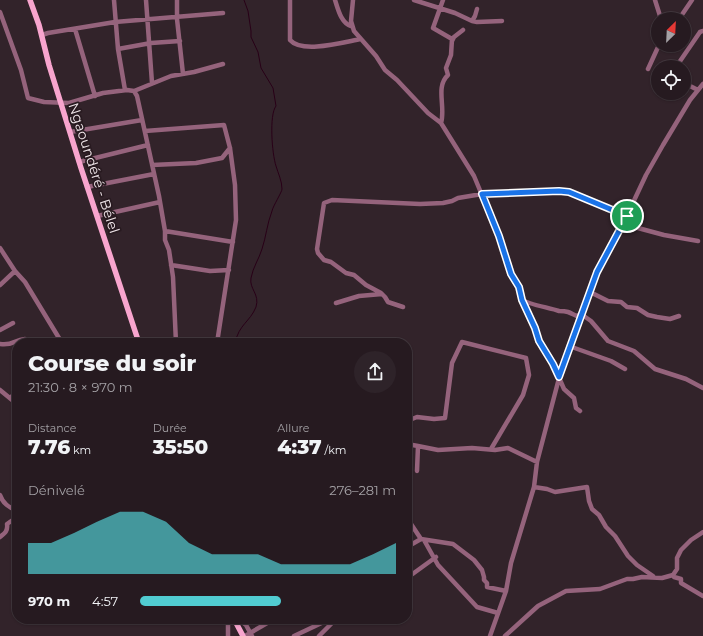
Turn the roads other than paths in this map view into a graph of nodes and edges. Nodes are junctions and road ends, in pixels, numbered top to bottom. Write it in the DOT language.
graph roads {
  1 [pos="30,0"];
  2 [pos="114,0"];
  3 [pos="146,0"];
  4 [pos="177,0"];
  5 [pos="290,0"];
  6 [pos="335,0"];
  7 [pos="353,0"];
  8 [pos="414,0"];
  9 [pos="443,0"];
  10 [pos="655,0"];
  11 [pos="692,0"];
  12 [pos="440,8"];
  13 [pos="477,8"];
  14 [pos="0,12"];
  15 [pos="659,12"];
  16 [pos="684,12"];
  17 [pos="223,13"];
  18 [pos="177,17"];
  19 [pos="147,20"];
  20 [pos="472,21"];
  21 [pos="502,21"];
  22 [pos="116,22"];
  23 [pos="351,26"];
  24 [pos="75,29"];
  25 [pos="463,30"];
  26 [pos="703,31"];
  27 [pos="42,35"];
  28 [pos="361,39"];
  29 [pos="180,41"];
  30 [pos="452,41"];
  31 [pos="149,43"];
  32 [pos="118,49"];
  33 [pos="656,52"];
  34 [pos="680,60"];
  35 [pos="223,64"];
  36 [pos="648,69"];
  37 [pos="184,74"];
  38 [pos="152,83"];
  39 [pos="703,84"];
  40 [pos="691,86"];
  41 [pos="125,90"];
  42 [pos="698,90"];
  43 [pos="134,91"];
  44 [pos="95,96"];
  45 [pos="61,103"];
  46 [pos="142,120"];
  47 [pos="441,123"];
  48 [pos="145,131"];
  49 [pos="70,132"];
  50 [pos="148,145"];
  51 [pos="230,148"];
  52 [pos="79,162"];
  53 [pos="152,165"];
  54 [pos="154,174"];
  55 [pos="87,187"];
  56 [pos="482,194"];
  57 [pos="160,202"];
  58 [pos="96,216"];
  59 [pos="627,216"];
  60 [pos="623,224"];
  61 [pos="165,231"];
  62 [pos="698,241"];
  63 [pos="233,242"];
  64 [pos="0,248"];
  65 [pos="172,265"];
  66 [pos="229,270"];
  67 [pos="15,271"];
  68 [pos="0,285"];
  69 [pos="590,292"];
  70 [pos="382,294"];
  71 [pos="522,300"];
  72 [pos="336,303"];
  73 [pos="403,307"];
  74 [pos="581,314"];
  75 [pos="679,316"];
  76 [pos="13,323"];
  77 [pos="0,330"];
  78 [pos="59,338"];
  79 [pos="137,338"];
  80 [pos="176,338"];
  81 [pos="218,338"];
  82 [pos="0,344"];
  83 [pos="12,344"];
  84 [pos="569,346"];
  85 [pos="625,369"];
  86 [pos="559,377"];
  87 [pos="703,388"];
  88 [pos="0,390"];
  89 [pos="10,398"];
  90 [pos="580,411"];
  91 [pos="412,419"];
  92 [pos="412,445"];
  93 [pos="418,446"];
  94 [pos="491,449"];
  95 [pos="537,462"];
  96 [pos="416,471"];
  97 [pos="534,487"];
  98 [pos="0,495"];
  99 [pos="12,509"];
  100 [pos="12,520"];
  101 [pos="412,525"];
  102 [pos="703,532"];
  103 [pos="0,537"];
  104 [pos="422,540"];
  105 [pos="412,545"];
  106 [pos="435,558"];
  107 [pos="412,574"];
  108 [pos="672,575"];
  109 [pos="654,577"];
  110 [pos="506,591"];
  111 [pos="703,596"];
  112 [pos="498,613"];
  113 [pos="228,624"];
  114 [pos="237,624"];
  115 [pos="244,624"];
  116 [pos="267,624"];
  117 [pos="319,624"];
  118 [pos="331,624"];
  119 [pos="252,634"];
  120 [pos="228,636"];
  121 [pos="244,636"];
  122 [pos="294,636"];
  123 [pos="319,636"];
  124 [pos="490,636"];
  125 [pos="505,636"];
  1 -- 27 [label="main road, Ngaoundéré - Bélel"];
  2 -- 22 [label="street"];
  3 -- 19 [label="street"];
  4 -- 18 [label="street"];
  5 -- 28 [label="street"];
  6 -- 23 [label="street"];
  7 -- 23 [label="street"];
  8 -- 12 [label="street"];
  9 -- 12 [label="street"];
  10 -- 15 [label="street"];
  11 -- 16 [label="street"];
  12 -- 20 [label="street"];
  12 -- 30 [label="street"];
  13 -- 20 [label="street"];
  14 -- 45 [label="street"];
  17 -- 18 [label="street"];
  18 -- 19 [label="street"];
  18 -- 29 [label="street"];
  19 -- 22 [label="street"];
  19 -- 31 [label="street"];
  20 -- 21 [label="street"];
  22 -- 24 [label="street"];
  22 -- 32 [label="street"];
  23 -- 28 [label="street"];
  24 -- 27 [label="street"];
  24 -- 44 [label="street"];
  25 -- 30 [label="street"];
  26 -- 34 [label="street"];
  27 -- 45 [label="main road, Ngaoundéré - Bélel"];
  28 -- 47 [label="street"];
  29 -- 31 [label="street"];
  29 -- 37 [label="street"];
  30 -- 47 [label="street"];
  31 -- 32 [label="street"];
  31 -- 38 [label="street"];
  32 -- 41 [label="street"];
  33 -- 36 [label="street"];
  35 -- 37 [label="street"];
  37 -- 38 [label="street"];
  38 -- 43 [label="street"];
  39 -- 42 [label="street"];
  40 -- 42 [label="street"];
  41 -- 43 [label="street"];
  41 -- 44 [label="street"];
  42 -- 59 [label="street"];
  43 -- 46 [label="street"];
  44 -- 45 [label="street"];
  45 -- 49 [label="main road, Ngaoundéré - Bélel"];
  46 -- 48 [label="street"];
  46 -- 49 [label="street"];
  47 -- 56 [label="street"];
  48 -- 50 [label="street"];
  48 -- 51 [label="street"];
  49 -- 52 [label="main road, Ngaoundéré - Bélel"];
  50 -- 52 [label="street"];
  50 -- 53 [label="street"];
  51 -- 53 [label="street"];
  51 -- 63 [label="street"];
  52 -- 55 [label="main road, Ngaoundéré - Bélel"];
  53 -- 54 [label="street"];
  54 -- 55 [label="street"];
  54 -- 57 [label="street"];
  55 -- 58 [label="main road, Ngaoundéré - Bélel"];
  56 -- 59 [label="street"];
  56 -- 70 [label="street"];
  56 -- 71 [label="street"];
  57 -- 58 [label="street"];
  57 -- 61 [label="street"];
  58 -- 79 [label="main road, Ngaoundéré - Bélel"];
  59 -- 60 [label="street"];
  60 -- 62 [label="street"];
  60 -- 69 [label="street"];
  61 -- 63 [label="street"];
  61 -- 65 [label="street"];
  63 -- 66 [label="street"];
  64 -- 67 [label="street"];
  65 -- 66 [label="street"];
  65 -- 80 [label="street"];
  66 -- 81 [label="street"];
  67 -- 68 [label="street"];
  67 -- 78 [label="street"];
  69 -- 74 [label="street"];
  69 -- 75 [label="street"];
  70 -- 72 [label="street"];
  70 -- 73 [label="street"];
  71 -- 74 [label="street"];
  71 -- 86 [label="street"];
  74 -- 84 [label="street"];
  74 -- 87 [label="street"];
  76 -- 77 [label="street"];
  82 -- 83 [label="street"];
  84 -- 85 [label="street"];
  84 -- 86 [label="street"];
  86 -- 90 [label="street"];
  86 -- 95 [label="street"];
  88 -- 89 [label="street"];
  91 -- 94 [label="street"];
  92 -- 93 [label="street"];
  93 -- 94 [label="street"];
  93 -- 96 [label="street"];
  94 -- 95 [label="street"];
  95 -- 97 [label="street"];
  97 -- 109 [label="street"];
  97 -- 110 [label="street"];
  98 -- 99 [label="street"];
  100 -- 103 [label="street"];
  101 -- 104 [label="street"];
  102 -- 108 [label="street"];
  104 -- 105 [label="street"];
  104 -- 106 [label="street"];
  104 -- 110 [label="street"];
  106 -- 107 [label="street"];
  106 -- 112 [label="street"];
  108 -- 109 [label="street"];
  108 -- 111 [label="street"];
  109 -- 125 [label="street"];
  110 -- 112 [label="street"];
  112 -- 124 [label="street"];
  113 -- 120 [label="street"];
  114 -- 121 [label="main road"];
  115 -- 119 [label="street"];
  116 -- 119 [label="street"];
  117 -- 122 [label="street"];
  118 -- 123 [label="street"];
  119 -- 121 [label="street"];
}
